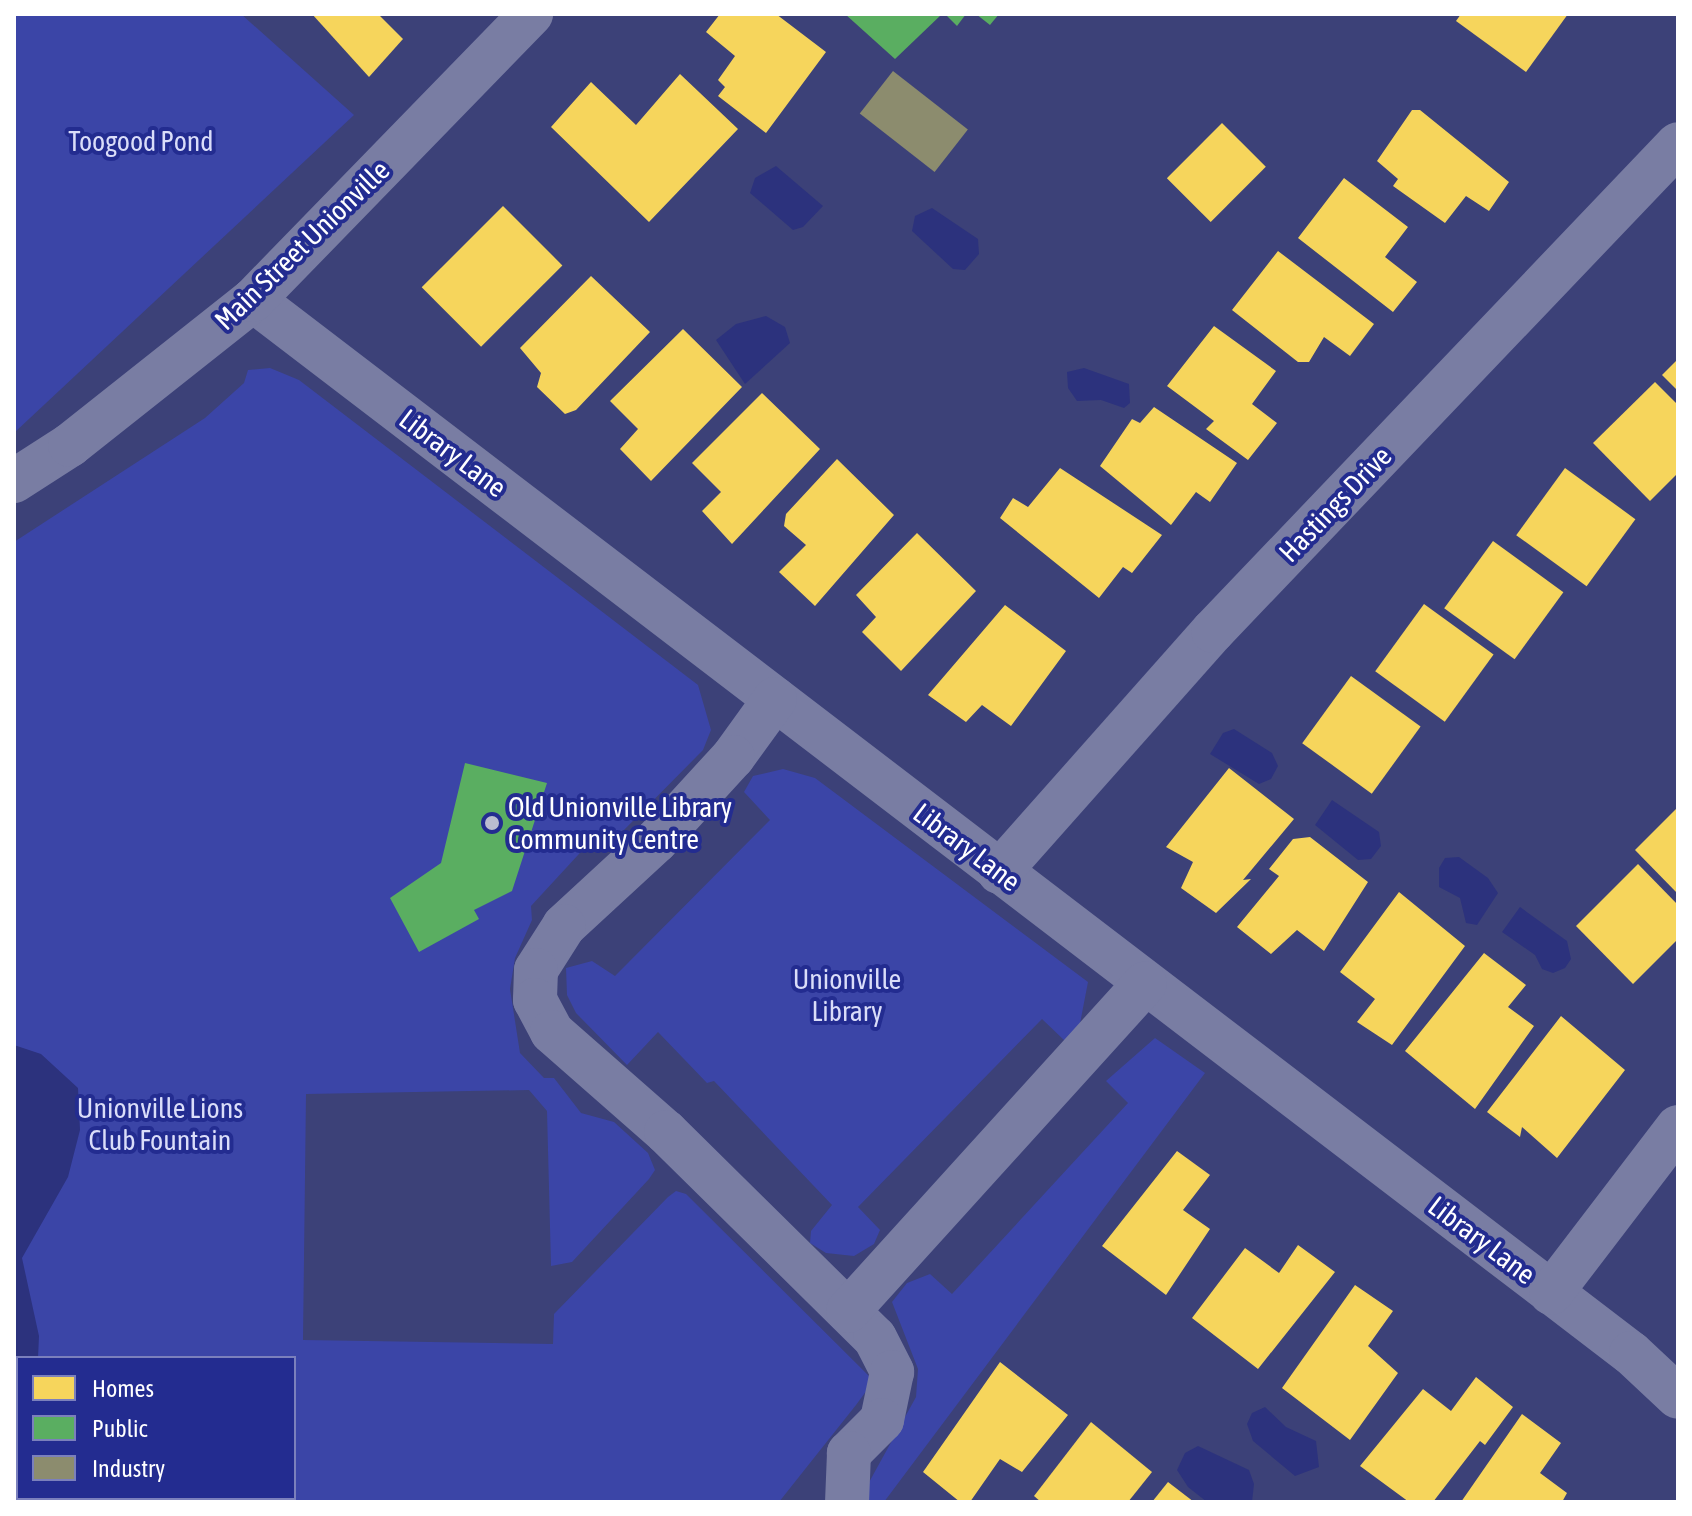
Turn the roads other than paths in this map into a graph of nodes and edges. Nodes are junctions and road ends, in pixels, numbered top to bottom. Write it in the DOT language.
graph roads {
  1 [pos="531,14"];
  2 [pos="1678,144"];
  3 [pos="253,300"];
  4 [pos="14,481"];
  5 [pos="775,699"];
  6 [pos="999,872"];
  7 [pos="1145,983"];
  8 [pos="1678,1127"];
  9 [pos="1551,1293"];
  10 [pos="848,1311"];
  11 [pos="1678,1397"];
  12 [pos="847,1502"];
  1 -- 3 [label="street, Main Street Unionville"];
  2 -- 6 [label="street, Hastings Drive"];
  3 -- 4 [label="street, Main Street Unionville"];
  3 -- 5 [label="street, Library Lane"];
  5 -- 6 [label="street, Library Lane"];
  5 -- 10 [label="street"];
  6 -- 7 [label="street, Library Lane"];
  7 -- 9 [label="street, Library Lane"];
  7 -- 10 [label="street"];
  8 -- 9 [label="street"];
  9 -- 11 [label="street, Library Lane"];
  10 -- 12 [label="street"];
}
